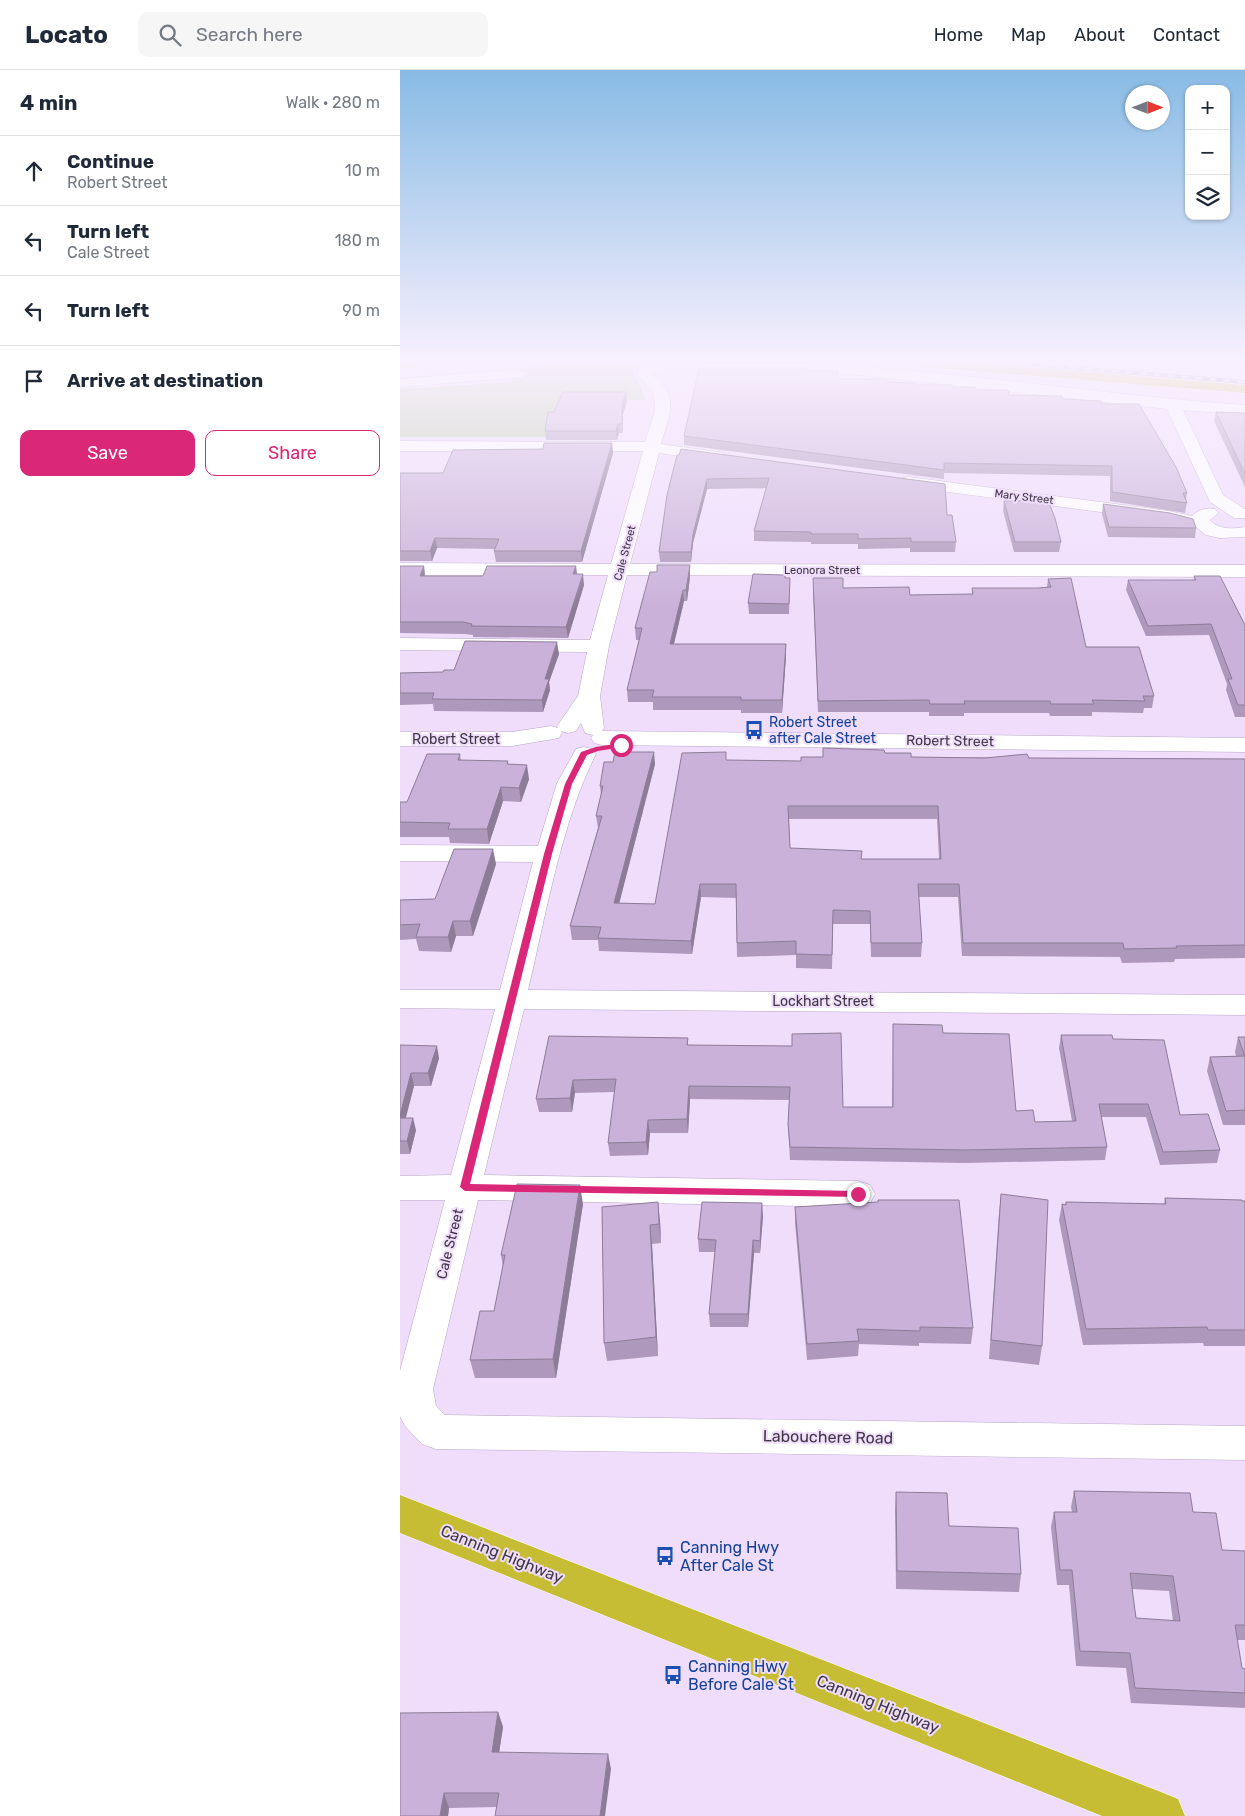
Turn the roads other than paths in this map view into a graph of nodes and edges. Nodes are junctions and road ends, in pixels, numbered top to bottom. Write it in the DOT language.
graph roads {
  1 [pos="654,444"];
  2 [pos="1186,444"];
  3 [pos="400,446"];
  4 [pos="653,448"];
  5 [pos="731,459"];
  6 [pos="897,480"];
  7 [pos="1209,516"];
  8 [pos="1243,534"];
  9 [pos="400,569"];
  10 [pos="620,569"];
  11 [pos="1245,571"];
  12 [pos="400,644"];
  13 [pos="599,646"];
  14 [pos="400,738"];
  15 [pos="1245,745"];
  16 [pos="573,747"];
  17 [pos="400,853"];
  18 [pos="548,854"];
  19 [pos="400,999"];
  20 [pos="512,999"];
  21 [pos="1245,1005"];
  22 [pos="465,1187"];
  23 [pos="400,1188"];
  24 [pos="858,1194"];
  25 [pos="418,1414"];
  26 [pos="1245,1443"];
  27 [pos="400,1514"];
  28 [pos="1161,1816"];
  1 -- 4 [label="street, Cale Street"];
  2 -- 7 [label="street"];
  3 -- 4 [label="street"];
  4 -- 5 [label="street"];
  4 -- 10 [label="street, Cale Street"];
  6 -- 7 [label="street, Mary Street"];
  7 -- 8 [label="street"];
  7 -- 8 [label="street, Mary Street"];
  9 -- 10 [label="street, Leonora Street"];
  10 -- 11 [label="street, Leonora Street"];
  10 -- 13 [label="street, Cale Street"];
  12 -- 13 [label="street"];
  13 -- 16 [label="street, Cale Street"];
  14 -- 16 [label="street, Robert Street"];
  15 -- 16 [label="street, Robert Street"];
  16 -- 18 [label="street, Cale Street"];
  17 -- 18 [label="street"];
  18 -- 20 [label="street, Cale Street"];
  19 -- 20 [label="street, Lockhart Street"];
  20 -- 21 [label="street, Lockhart Street"];
  20 -- 22 [label="street, Cale Street"];
  22 -- 23 [label="street"];
  22 -- 24 [label="street"];
  22 -- 25 [label="street, Cale Street"];
  25 -- 26 [label="street, Labouchere Road"];
  27 -- 28 [label="highway, Canning Highway"];
}
